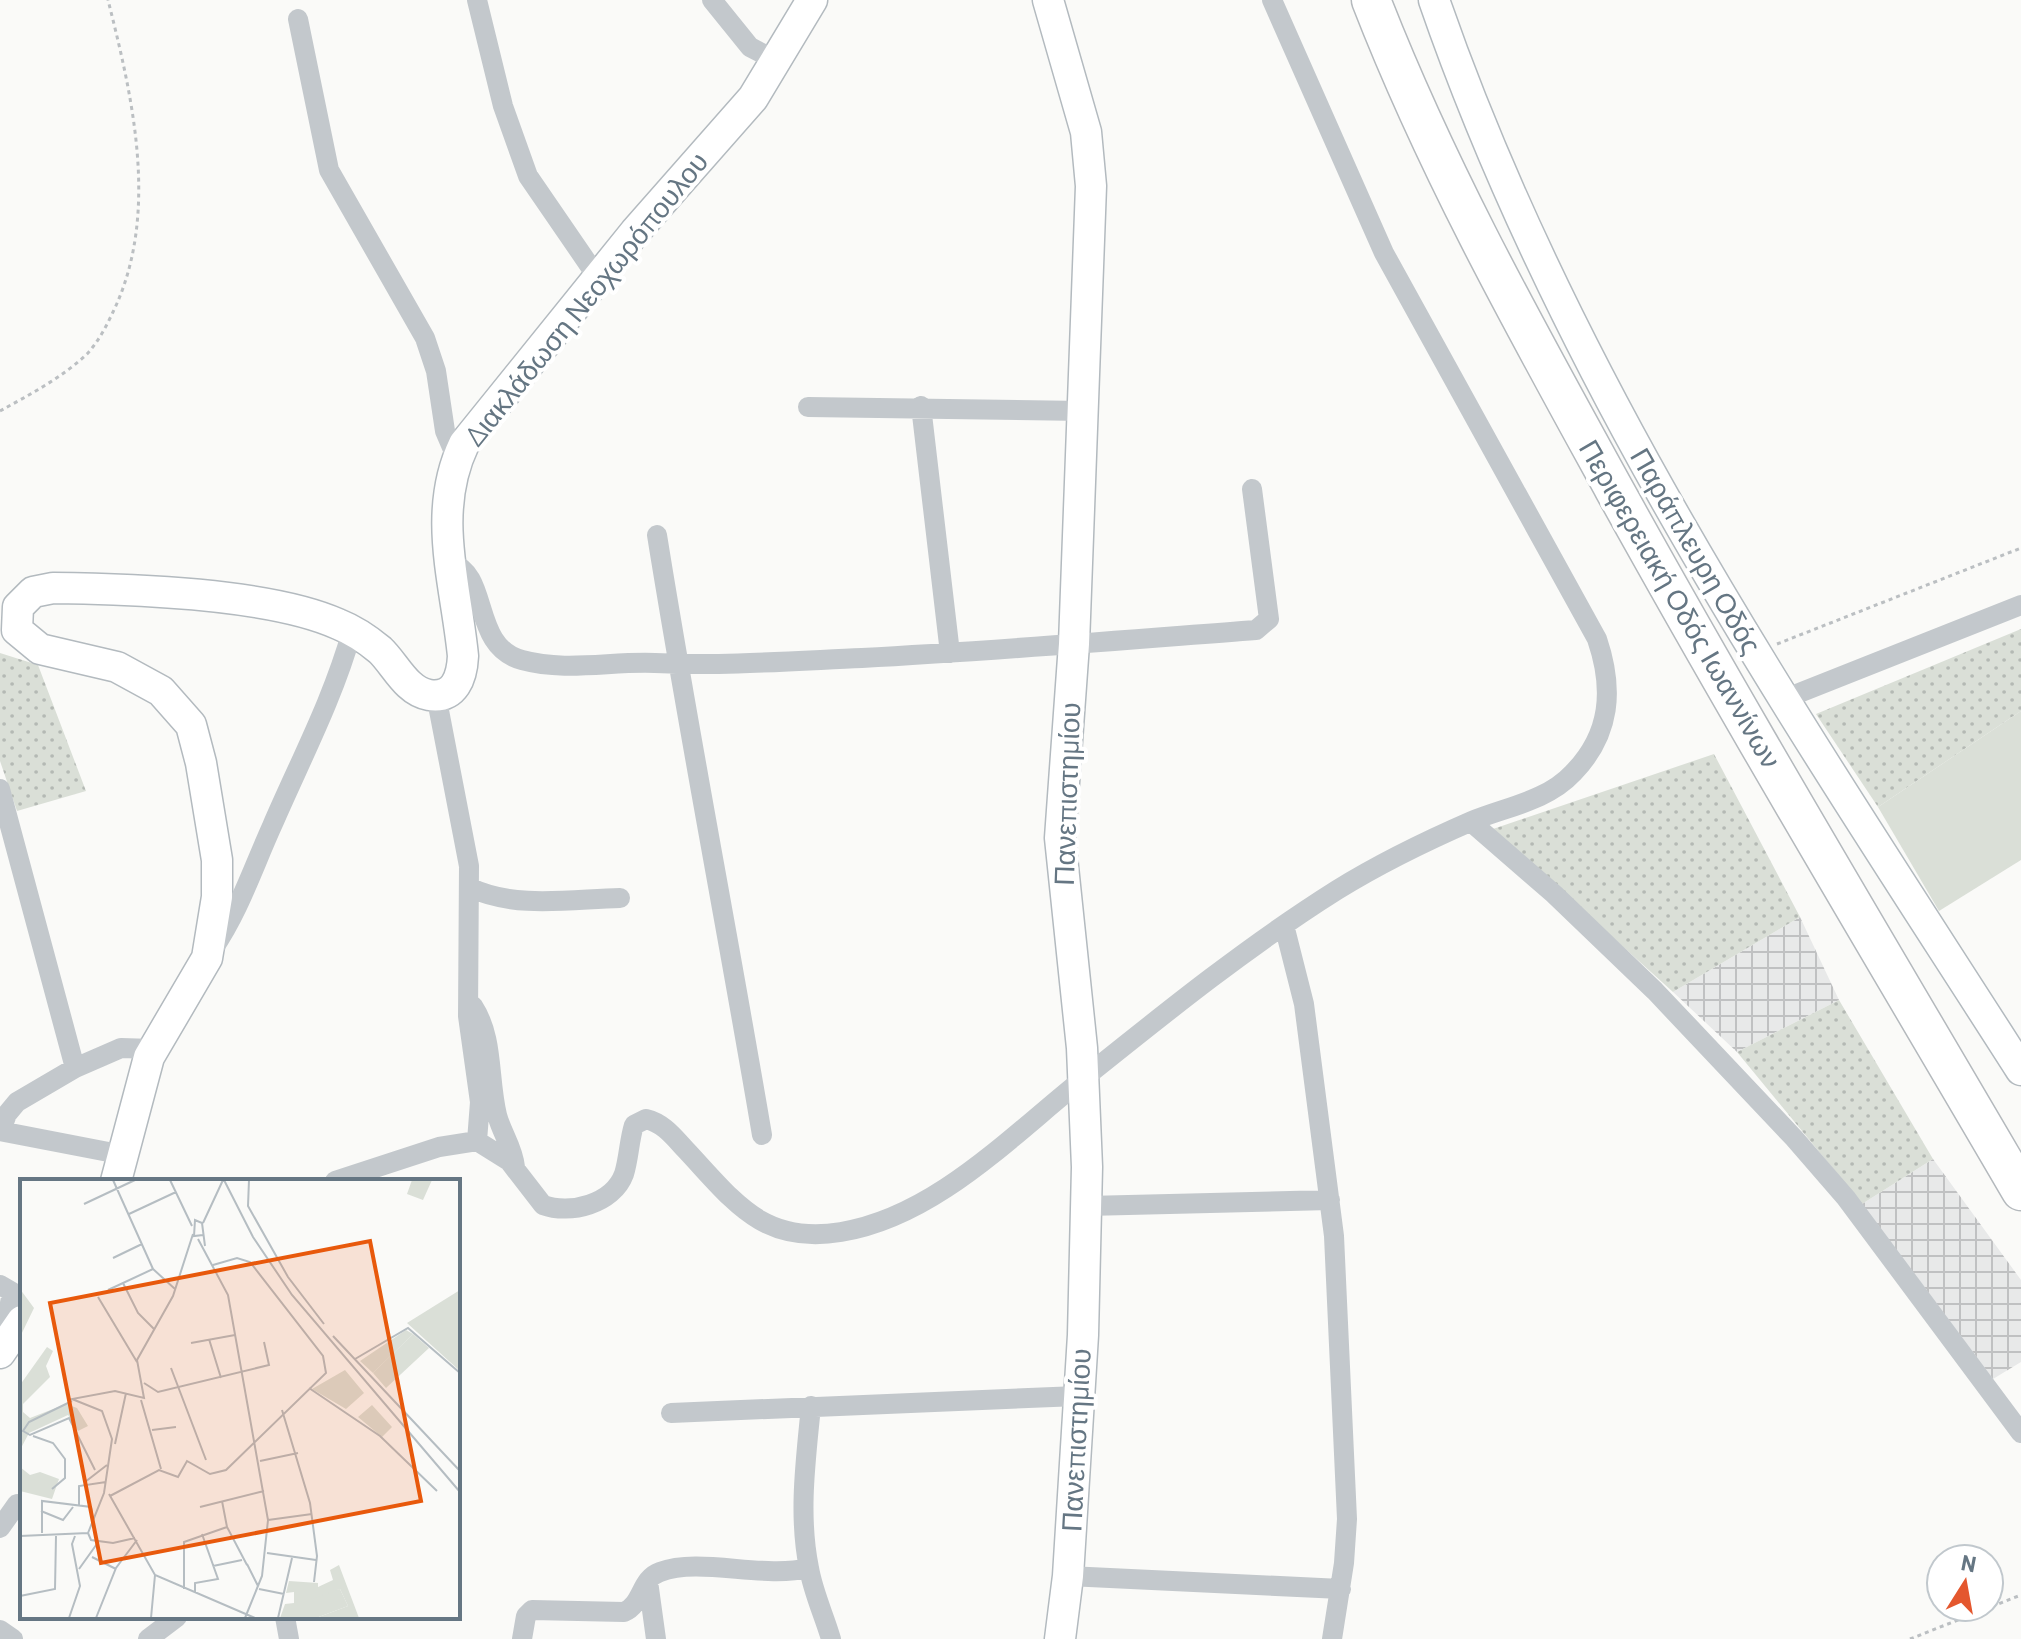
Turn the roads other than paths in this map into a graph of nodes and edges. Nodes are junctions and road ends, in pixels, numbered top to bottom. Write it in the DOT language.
graph roads {
  1 [pos="477,0"];
  2 [pos="712,0"];
  3 [pos="812,0"];
  4 [pos="1048,0"];
  5 [pos="1272,0"];
  6 [pos="1371,0"];
  7 [pos="1434,0"];
  8 [pos="298,19"];
  9 [pos="777,61"];
  10 [pos="598,278"];
  11 [pos="921,406"];
  12 [pos="808,407"];
  13 [pos="1084,411"];
  14 [pos="457,459"];
  15 [pos="1252,489"];
  16 [pos="657,535"];
  17 [pos="451,563"];
  18 [pos="2021,605"];
  19 [pos="7,617"];
  20 [pos="352,631"];
  21 [pos="1074,644"];
  22 [pos="950,653"];
  23 [pos="678,665"];
  24 [pos="436,695"];
  25 [pos="1784,699"];
  26 [pos="0,789"];
  27 [pos="1471,822"];
  28 [pos="471,888"];
  29 [pos="620,898"];
  30 [pos="1284,925"];
  31 [pos="207,958"];
  32 [pos="470,1003"];
  33 [pos="153,1049"];
  34 [pos="75,1068"];
  35 [pos="2021,1070"];
  36 [pos="1084,1077"];
  37 [pos="0,1131"];
  38 [pos="762,1135"];
  39 [pos="477,1141"];
  40 [pos="515,1167"];
  41 [pos="122,1171"];
  42 [pos="341,1179"];
  43 [pos="2021,1191"];
  44 [pos="1330,1200"];
  45 [pos="1087,1206"];
  46 [pos="0,1285"];
  47 [pos="11,1338"];
  48 [pos="1078,1396"];
  49 [pos="811,1406"];
  50 [pos="671,1413"];
  51 [pos="2021,1433"];
  52 [pos="13,1502"];
  53 [pos="0,1528"];
  54 [pos="809,1568"];
  55 [pos="1068,1576"];
  56 [pos="648,1581"];
  57 [pos="1341,1589"];
  58 [pos="174,1619"];
  59 [pos="285,1619"];
  60 [pos="0,1630"];
  61 [pos="13,1639"];
  62 [pos="148,1639"];
  63 [pos="289,1639"];
  64 [pos="522,1639"];
  65 [pos="656,1639"];
  66 [pos="831,1639"];
  67 [pos="1060,1639"];
  68 [pos="1332,1639"];
  1 -- 10 [label="street"];
  2 -- 9 [label="street"];
  3 -- 9 [label="street, Διακλάδωση Νεοχωρόπουλου"];
  4 -- 13 [label="street, Πανεπιστημίου"];
  5 -- 27 [label="street"];
  6 -- 43 [label="highway, Περιφερειακή Οδός Ιωαννίνων"];
  7 -- 25 [label="street, Παράπλευρη Οδός"];
  8 -- 14 [label="street"];
  9 -- 10 [label="street, Διακλάδωση Νεοχωρόπουλου"];
  10 -- 14 [label="street, Διακλάδωση Νεοχωρόπουλου"];
  11 -- 12 [label="street"];
  11 -- 13 [label="street"];
  11 -- 22 [label="street"];
  13 -- 21 [label="street, Πανεπιστημίου"];
  14 -- 17 [label="street, Διακλάδωση Νεοχωρόπουλου"];
  15 -- 21 [label="street"];
  16 -- 23 [label="street"];
  17 -- 23 [label="street"];
  17 -- 24 [label="street, Διακλάδωση Νεοχωρόπουλου"];
  18 -- 25 [label="street"];
  19 -- 20 [label="street"];
  19 -- 31 [label="street"];
  20 -- 24 [label="street"];
  20 -- 31 [label="street"];
  21 -- 22 [label="street"];
  21 -- 36 [label="street, Πανεπιστημίου"];
  22 -- 23 [label="street"];
  23 -- 38 [label="street"];
  24 -- 28 [label="street"];
  25 -- 35 [label="street, Παράπλευρη Οδός"];
  26 -- 34 [label="street"];
  27 -- 30 [label="street"];
  27 -- 51 [label="street"];
  28 -- 29 [label="street"];
  28 -- 32 [label="street"];
  30 -- 36 [label="street"];
  30 -- 44 [label="street"];
  31 -- 33 [label="street"];
  32 -- 39 [label="street"];
  32 -- 40 [label="street"];
  33 -- 34 [label="street"];
  33 -- 41 [label="street"];
  34 -- 37 [label="street"];
  36 -- 40 [label="street"];
  36 -- 45 [label="street, Πανεπιστημίου"];
  37 -- 41 [label="street"];
  39 -- 40 [label="street"];
  39 -- 42 [label="street"];
  44 -- 45 [label="street"];
  44 -- 57 [label="street"];
  45 -- 48 [label="street, Πανεπιστημίου"];
  46 -- 47 [label="street"];
  48 -- 49 [label="street"];
  48 -- 55 [label="street, Πανεπιστημίου"];
  49 -- 50 [label="street"];
  49 -- 54 [label="street"];
  52 -- 53 [label="street"];
  54 -- 56 [label="street"];
  54 -- 66 [label="street"];
  55 -- 57 [label="street"];
  55 -- 67 [label="street, Πανεπιστημίου"];
  56 -- 64 [label="street"];
  56 -- 65 [label="street"];
  57 -- 68 [label="street"];
  58 -- 62 [label="street"];
  59 -- 63 [label="street"];
  60 -- 61 [label="street"];
}
